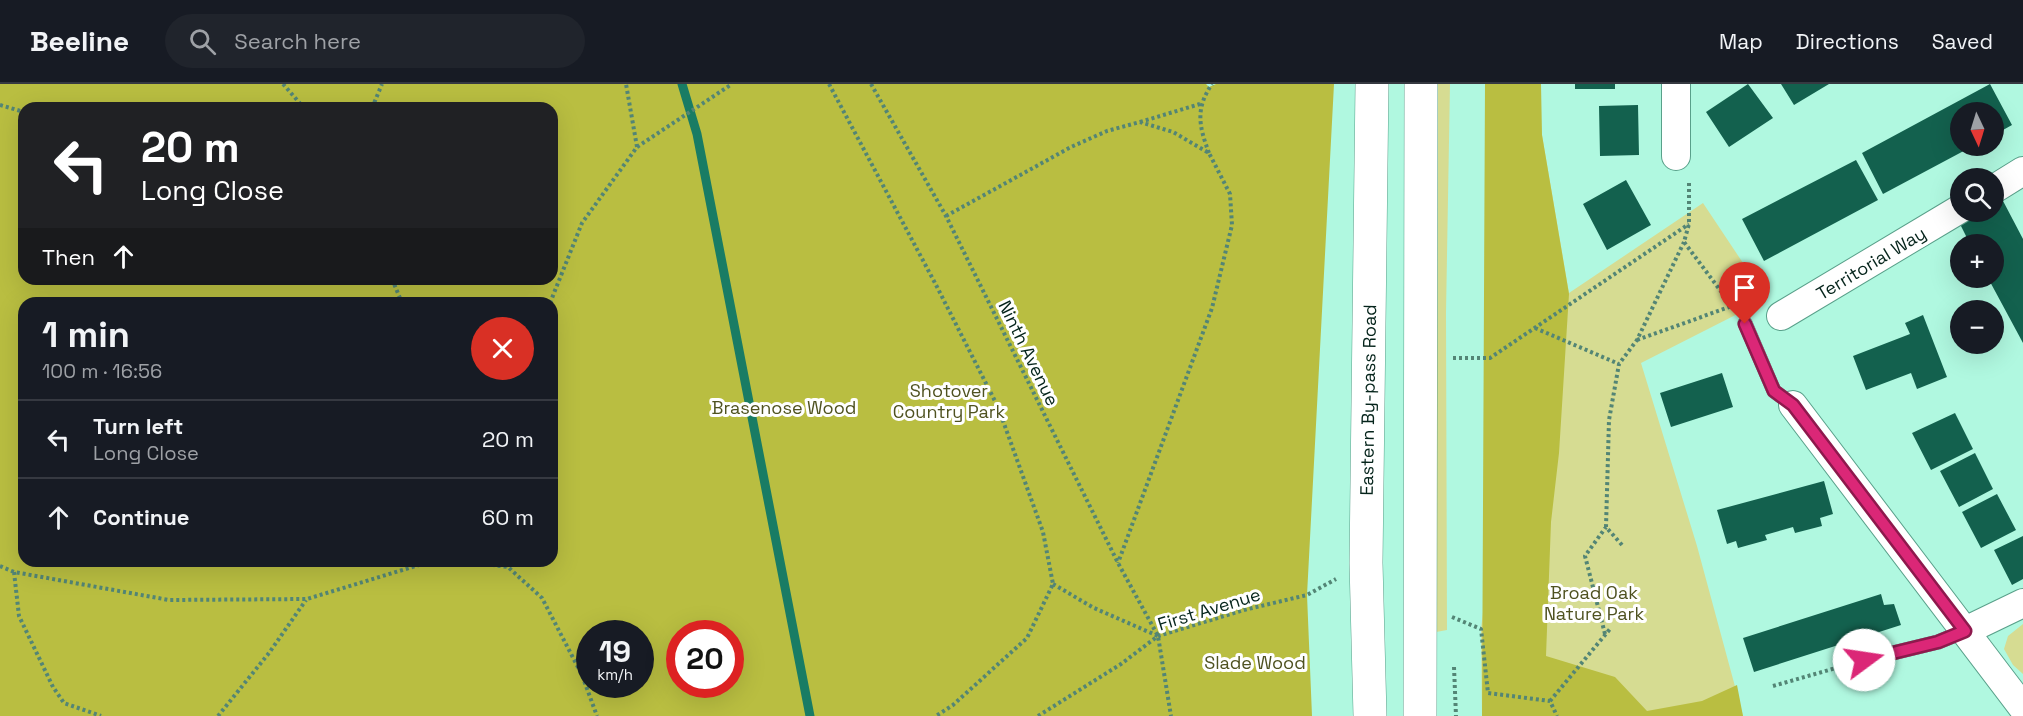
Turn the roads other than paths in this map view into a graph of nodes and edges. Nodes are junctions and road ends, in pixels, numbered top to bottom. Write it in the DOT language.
graph roads {
  1 [pos="1372,84"];
  2 [pos="1421,84"];
  3 [pos="1676,84"];
  4 [pos="1682,164"];
  5 [pos="2023,171"];
  6 [pos="2004,183"];
  7 [pos="1950,215"];
  8 [pos="1781,316"];
  9 [pos="1745,324"];
  10 [pos="1793,405"];
  11 [pos="2023,603"];
  12 [pos="1965,631"];
  13 [pos="1864,660"];
  14 [pos="2023,708"];
  15 [pos="1370,716"];
  16 [pos="1420,716"];
  1 -- 15 [label="highway, Eastern By-pass Road"];
  2 -- 16 [label="highway"];
  3 -- 4 [label="street"];
  5 -- 6 [label="street"];
  7 -- 8 [label="street, Territorial Way"];
  9 -- 10 [label="lane"];
  10 -- 12 [label="street"];
  11 -- 12 [label="street"];
  12 -- 13 [label="lane"];
  12 -- 14 [label="street"];
}
